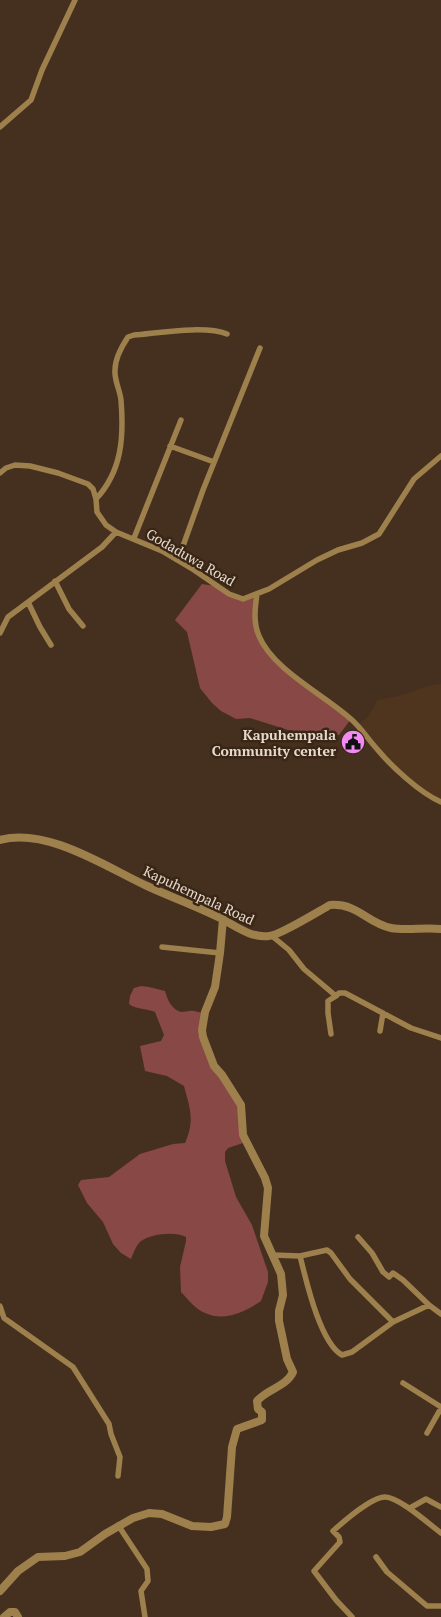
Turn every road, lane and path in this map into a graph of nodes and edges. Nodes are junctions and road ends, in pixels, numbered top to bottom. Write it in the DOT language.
graph roads {
  1 [pos="75,0"];
  2 [pos="0,127"];
  3 [pos="227,334"];
  4 [pos="260,348"];
  5 [pos="181,420"];
  6 [pos="170,446"];
  7 [pos="441,456"];
  8 [pos="214,462"];
  9 [pos="0,472"];
  10 [pos="96,499"];
  11 [pos="116,532"];
  12 [pos="134,538"];
  13 [pos="178,560"];
  14 [pos="55,581"];
  15 [pos="257,594"];
  16 [pos="28,602"];
  17 [pos="83,626"];
  18 [pos="0,633"];
  19 [pos="51,645"];
  20 [pos="441,802"];
  21 [pos="0,840"];
  22 [pos="222,919"];
  23 [pos="441,929"];
  24 [pos="272,936"];
  25 [pos="162,947"];
  26 [pos="220,953"];
  27 [pos="336,996"];
  28 [pos="382,1013"];
  29 [pos="380,1031"];
  30 [pos="331,1034"];
  31 [pos="441,1038"];
  32 [pos="358,1237"];
  33 [pos="273,1255"];
  34 [pos="300,1256"];
  35 [pos="429,1304"];
  36 [pos="0,1310"];
  37 [pos="441,1314"];
  38 [pos="393,1322"];
  39 [pos="403,1383"];
  40 [pos="441,1408"];
  41 [pos="427,1433"];
  42 [pos="118,1476"];
  43 [pos="441,1507"];
  44 [pos="410,1508"];
  45 [pos="118,1525"];
  46 [pos="441,1533"];
  47 [pos="376,1557"];
  48 [pos="0,1591"];
  49 [pos="441,1606"];
  50 [pos="4,1617"];
  51 [pos="18,1617"];
  52 [pos="145,1617"];
  53 [pos="352,1617"];
  1 -- 2 [label="street"];
  3 -- 10 [label="street"];
  4 -- 8 [label="street"];
  5 -- 6 [label="street"];
  6 -- 8 [label="street"];
  6 -- 12 [label="street"];
  7 -- 15 [label="street, Godaduwa Road"];
  8 -- 13 [label="street"];
  9 -- 10 [label="street, Godaduwa Road"];
  10 -- 11 [label="street, Godaduwa Road"];
  11 -- 12 [label="street, Godaduwa Road"];
  11 -- 14 [label="street"];
  12 -- 13 [label="street, Godaduwa Road"];
  13 -- 15 [label="street, Godaduwa Road"];
  14 -- 16 [label="street"];
  14 -- 17 [label="street"];
  15 -- 20 [label="street"];
  16 -- 18 [label="street"];
  16 -- 19 [label="street"];
  21 -- 22 [label="street, Kapuhempala Road"];
  22 -- 24 [label="street, Kapuhempala Road"];
  22 -- 26 [label="street"];
  23 -- 24 [label="street"];
  24 -- 27 [label="street"];
  25 -- 26 [label="street"];
  26 -- 33 [label="street"];
  27 -- 28 [label="street"];
  27 -- 30 [label="street"];
  28 -- 29 [label="street"];
  28 -- 31 [label="street"];
  32 -- 35 [label="street"];
  33 -- 34 [label="street"];
  33 -- 45 [label="street"];
  34 -- 38 [label="street"];
  34 -- 38 [label="street"];
  35 -- 37 [label="street"];
  35 -- 38 [label="street"];
  36 -- 42 [label="street"];
  39 -- 40 [label="street"];
  40 -- 41 [label="street"];
  43 -- 44 [label="street"];
  44 -- 46 [label="street"];
  44 -- 53 [label="street"];
  45 -- 48 [label="street"];
  45 -- 52 [label="street"];
  47 -- 49 [label="street"];
  50 -- 51 [label="street"];
}
